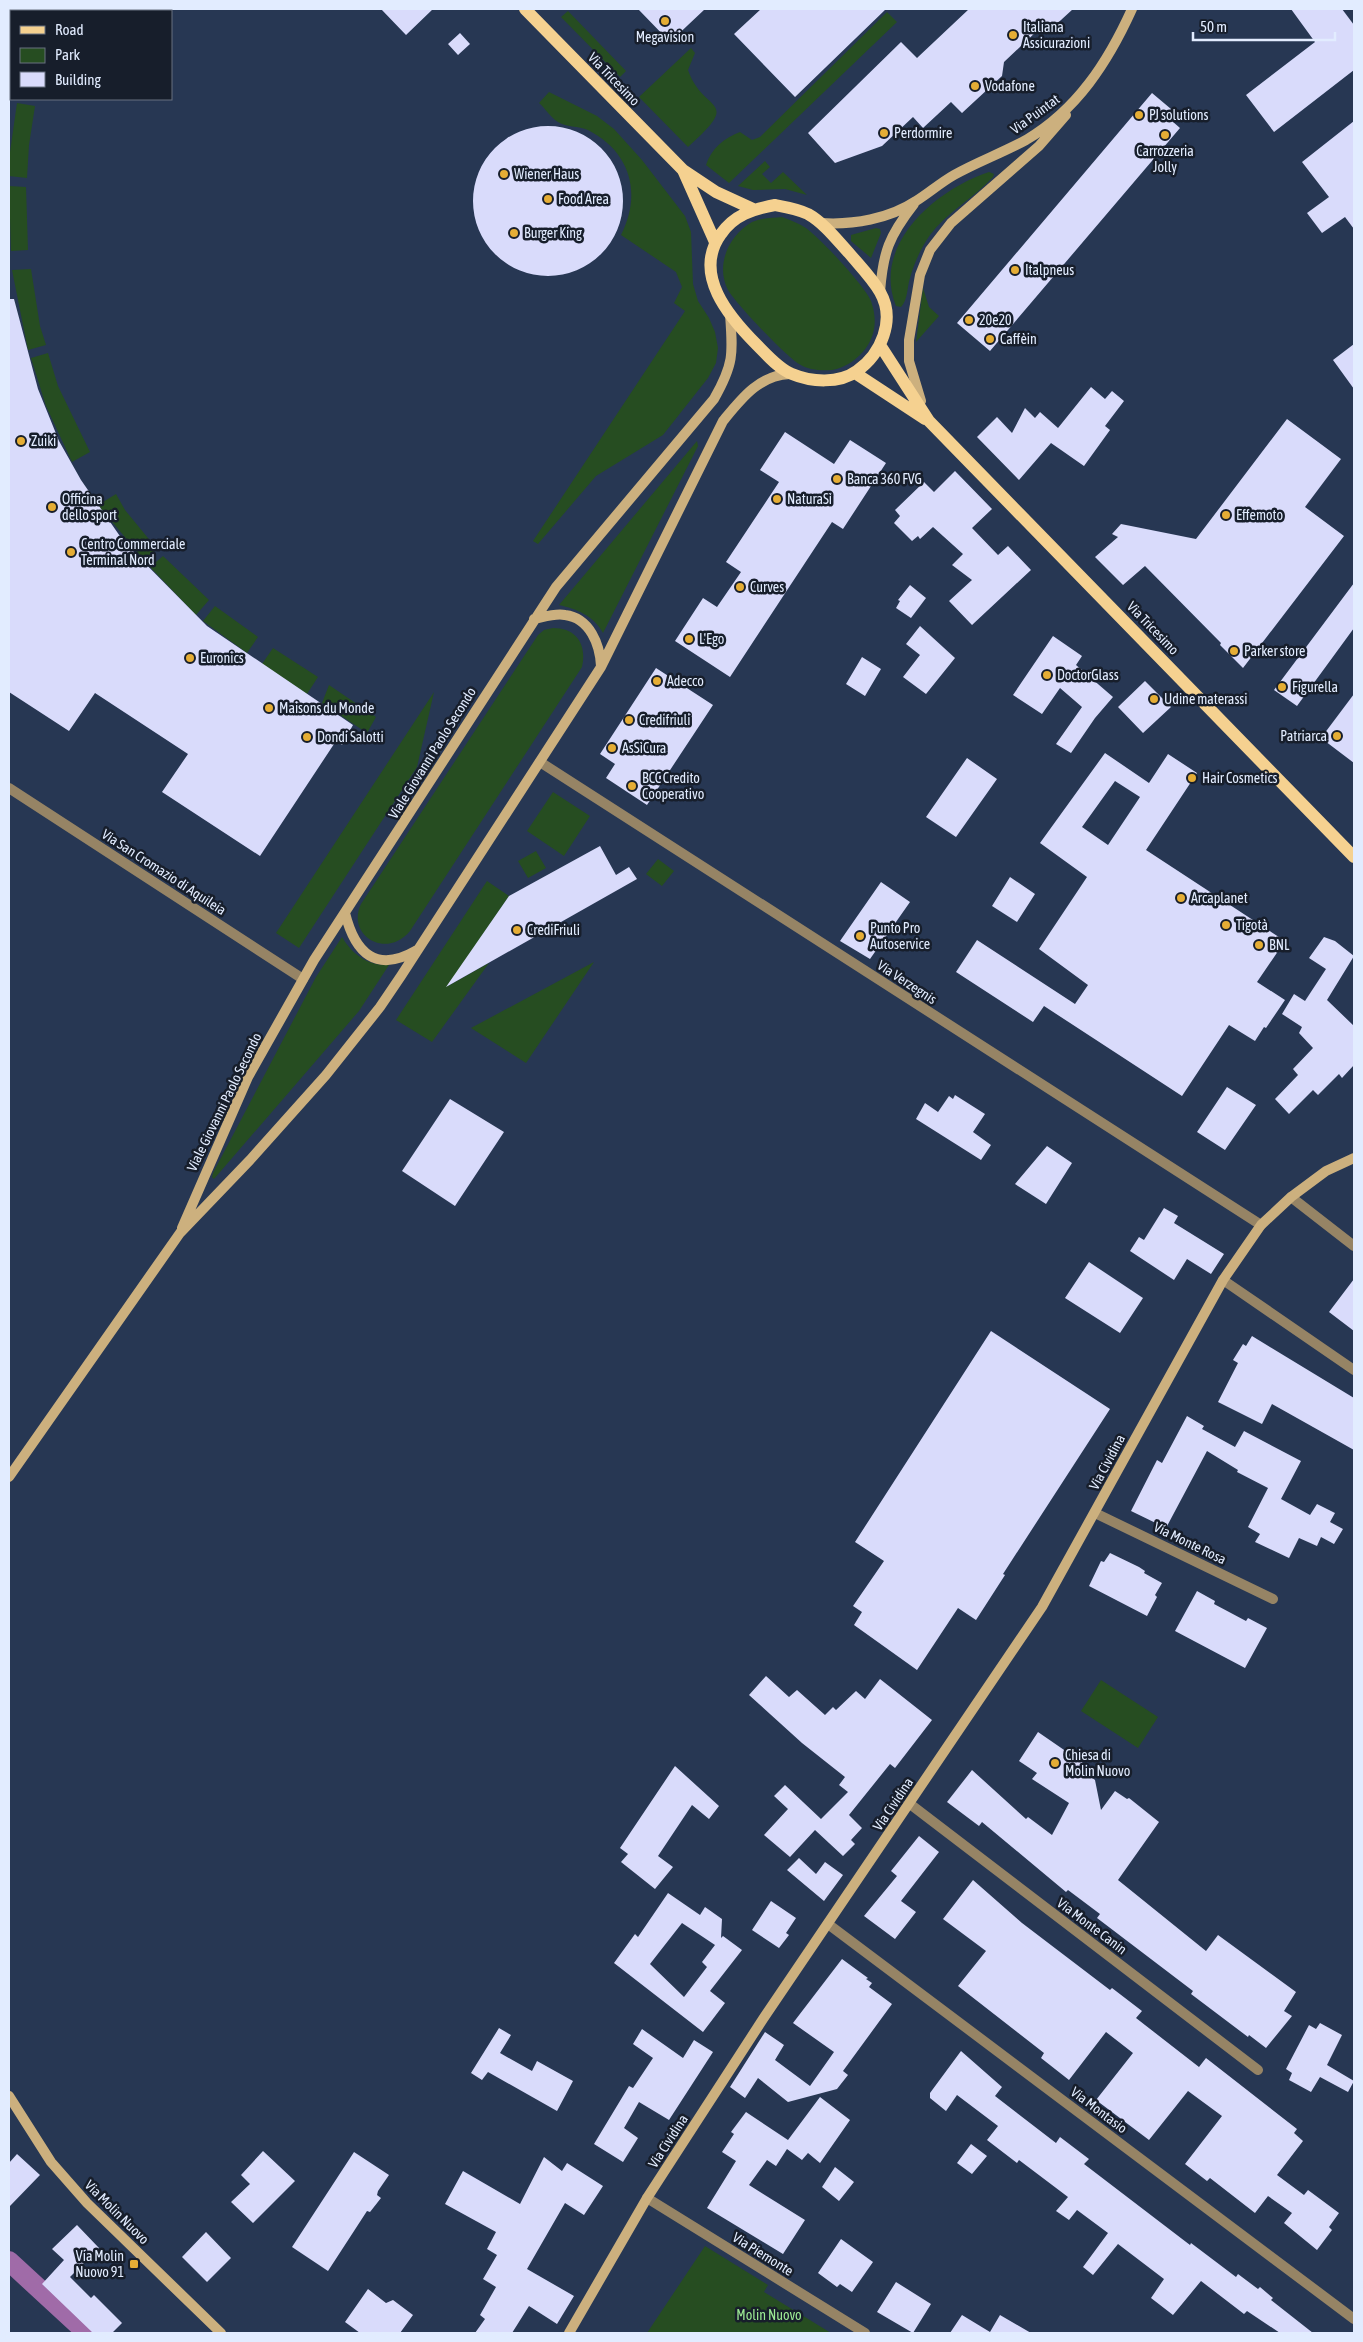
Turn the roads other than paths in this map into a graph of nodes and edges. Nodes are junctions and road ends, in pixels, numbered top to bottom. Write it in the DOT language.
graph roads {
  1 [pos="525,9"];
  2 [pos="1132,9"];
  3 [pos="1078,98"];
  4 [pos="683,170"];
  5 [pos="916,201"];
  6 [pos="753,208"];
  7 [pos="821,224"];
  8 [pos="715,242"];
  9 [pos="880,292"];
  10 [pos="730,314"];
  11 [pos="880,345"];
  12 [pos="854,373"];
  13 [pos="790,374"];
  14 [pos="929,421"];
  15 [pos="534,619"];
  16 [pos="601,666"];
  17 [pos="540,762"];
  18 [pos="9,788"];
  19 [pos="1354,857"];
  20 [pos="345,913"];
  21 [pos="419,949"];
  22 [pos="304,979"];
  23 [pos="1354,1158"];
  24 [pos="1291,1197"];
  25 [pos="1260,1225"];
  26 [pos="180,1233"];
  27 [pos="1354,1246"];
  28 [pos="1223,1280"];
  29 [pos="1354,1370"];
  30 [pos="9,1477"];
  31 [pos="1096,1513"];
  32 [pos="1273,1599"];
  33 [pos="910,1804"];
  34 [pos="828,1924"];
  35 [pos="1258,2070"];
  36 [pos="9,2096"];
  37 [pos="647,2198"];
  38 [pos="1354,2319"];
  39 [pos="221,2333"];
  40 [pos="569,2333"];
  41 [pos="865,2333"];
  1 -- 4 [label="main road, Via Tricesimo"];
  2 -- 3 [label="main road, Via Puintat"];
  3 -- 5 [label="main road, Via Puintat"];
  3 -- 14 [label="main road"];
  4 -- 6 [label="main road, Via Tricesimo"];
  4 -- 8 [label="main road, Via Tricesimo"];
  5 -- 7 [label="main road, Via Puintat"];
  5 -- 9 [label="main road, Via Puintat"];
  6 -- 7 [label="main road"];
  6 -- 8 [label="main road"];
  7 -- 9 [label="main road"];
  8 -- 10 [label="main road"];
  9 -- 11 [label="main road"];
  10 -- 13 [label="main road"];
  10 -- 15 [label="main road, Viale Giovanni Paolo Secondo"];
  11 -- 12 [label="main road"];
  11 -- 14 [label="main road, Via Tricesimo"];
  12 -- 13 [label="main road"];
  12 -- 14 [label="main road, Via Tricesimo"];
  13 -- 16 [label="main road, Viale Giovanni Paolo Secondo"];
  14 -- 19 [label="main road, Via Tricesimo"];
  15 -- 16 [label="main road"];
  15 -- 20 [label="main road, Viale Giovanni Paolo Secondo"];
  16 -- 17 [label="main road, Viale Giovanni Paolo Secondo"];
  17 -- 21 [label="main road, Viale Giovanni Paolo Secondo"];
  17 -- 25 [label="street, Via Verzegnis"];
  18 -- 22 [label="street, Via San Cromazio di Aquileia"];
  20 -- 21 [label="main road"];
  20 -- 22 [label="main road, Viale Giovanni Paolo Secondo"];
  21 -- 26 [label="main road, Viale Giovanni Paolo Secondo"];
  22 -- 26 [label="main road, Viale Giovanni Paolo Secondo"];
  23 -- 24 [label="main road, Via Cividina"];
  24 -- 25 [label="main road, Via Cividina"];
  24 -- 27 [label="street"];
  25 -- 28 [label="main road, Via Cividina"];
  26 -- 30 [label="main road, Viale Giovanni Paolo Secondo"];
  28 -- 29 [label="street"];
  28 -- 31 [label="main road, Via Cividina"];
  31 -- 32 [label="street, Via Monte Rosa"];
  31 -- 33 [label="main road, Via Cividina"];
  33 -- 34 [label="main road, Via Cividina"];
  33 -- 35 [label="street, Via Monte Canin"];
  34 -- 37 [label="main road, Via Cividina"];
  34 -- 38 [label="street, Via Montasio"];
  36 -- 39 [label="main road, Via Molin Nuovo"];
  37 -- 40 [label="main road, Via Cividina"];
  37 -- 41 [label="street, Via Piemonte"];
}
